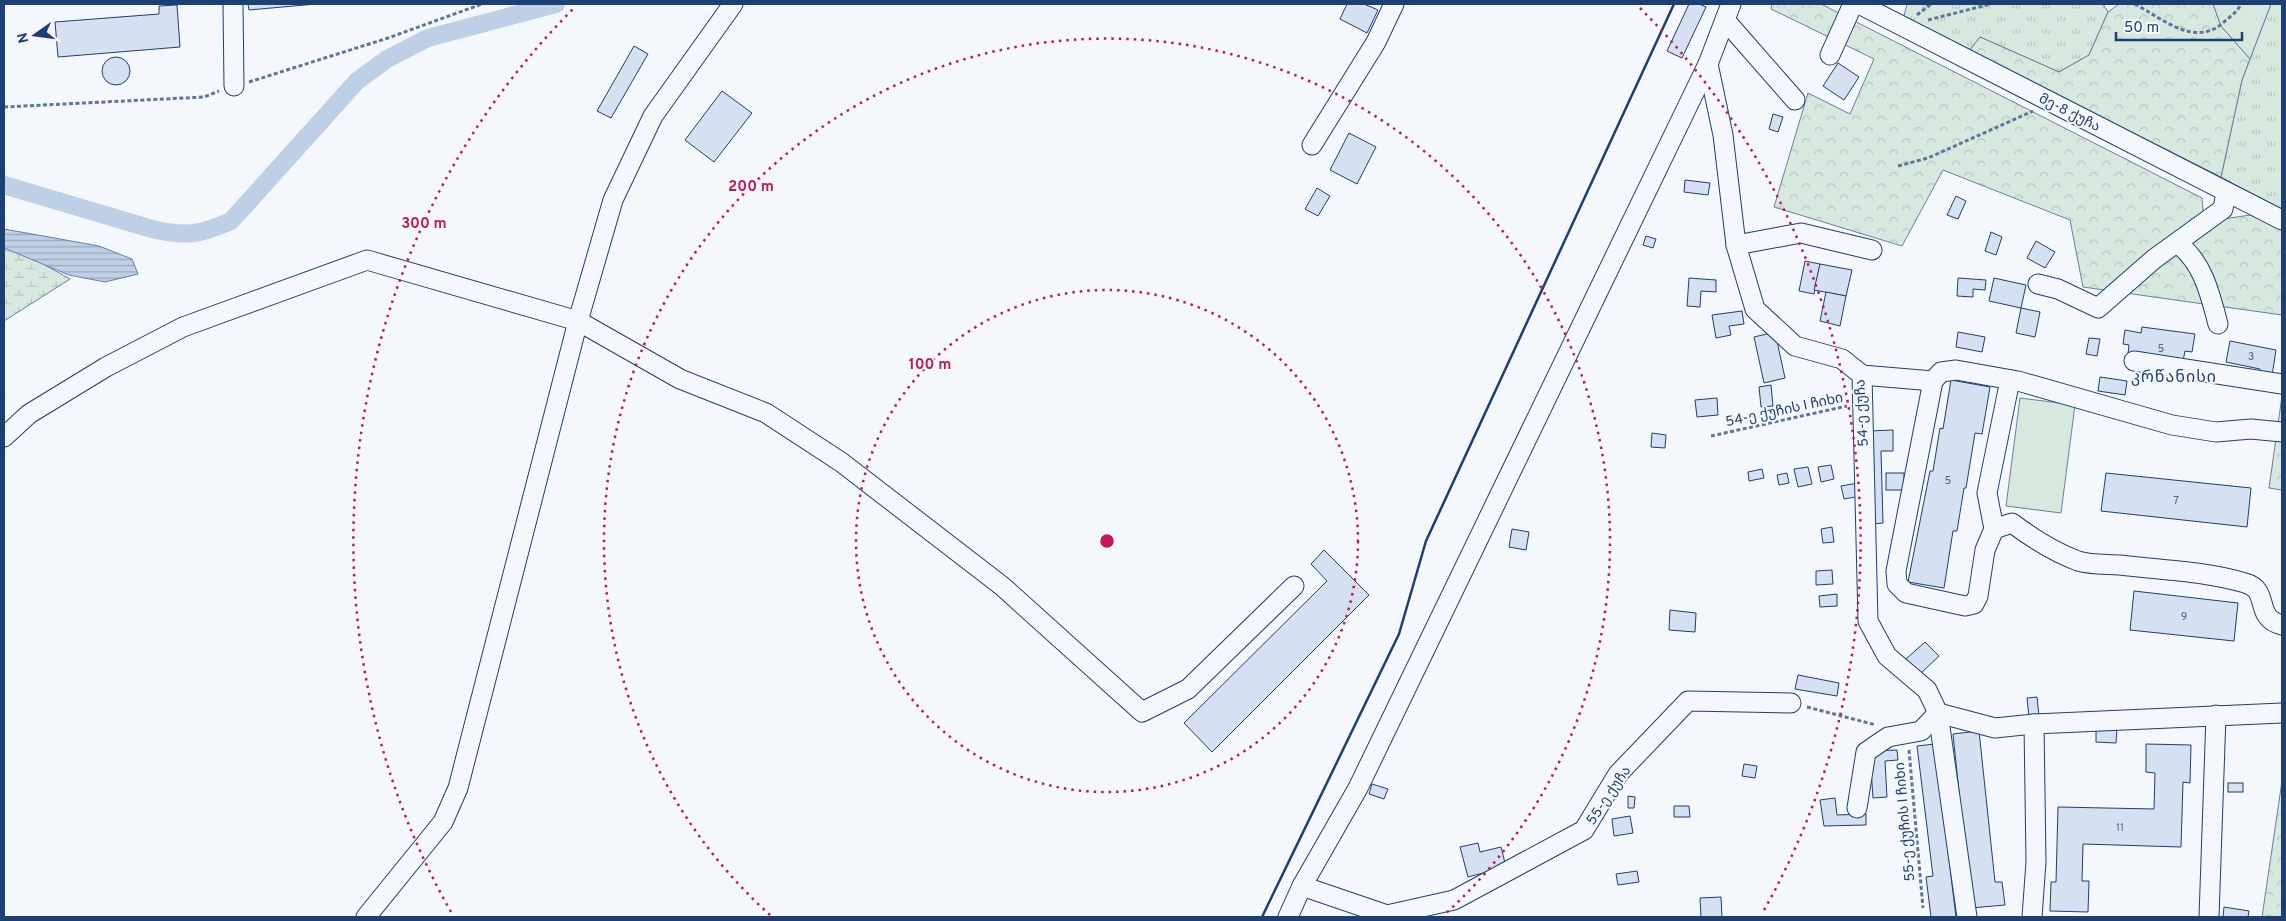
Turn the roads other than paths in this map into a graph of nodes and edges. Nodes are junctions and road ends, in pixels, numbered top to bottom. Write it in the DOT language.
graph roads {
  1 [pos="233,4"];
  2 [pos="733,4"];
  3 [pos="1394,4"];
  4 [pos="1854,4"];
  5 [pos="1859,4"];
  6 [pos="1728,12"];
  7 [pos="1830,55"];
  8 [pos="1708,64"];
  9 [pos="234,86"];
  10 [pos="1795,100"];
  11 [pos="1312,145"];
  12 [pos="2226,192"];
  13 [pos="2282,220"];
  14 [pos="2177,243"];
  15 [pos="1736,244"];
  16 [pos="1872,250"];
  17 [pos="2038,284"];
  18 [pos="578,321"];
  19 [pos="2218,324"];
  20 [pos="2134,362"];
  21 [pos="1862,375"];
  22 [pos="2010,380"];
  23 [pos="1933,381"];
  24 [pos="2282,384"];
  25 [pos="2282,432"];
  26 [pos="4,437"];
  27 [pos="1994,529"];
  28 [pos="1294,586"];
  29 [pos="2282,625"];
  30 [pos="1791,703"];
  31 [pos="1938,713"];
  32 [pos="2282,713"];
  33 [pos="2216,715"];
  34 [pos="2034,724"];
  35 [pos="1857,808"];
  36 [pos="1302,886"];
  37 [pos="1388,916"];
  38 [pos="366,917"];
  39 [pos="1288,917"];
  40 [pos="1967,917"];
  41 [pos="2032,917"];
  42 [pos="2209,917"];
  1 -- 9 [label="street"];
  2 -- 18 [label="street"];
  3 -- 11 [label="street"];
  4 -- 7 [label="street"];
  5 -- 12 [label="street, მე-8 ქუჩა"];
  6 -- 8 [label="street"];
  6 -- 10 [label="street"];
  8 -- 15 [label="street, 54-ე ქუჩა"];
  8 -- 36 [label="street"];
  12 -- 13 [label="street, მე-8 ქუჩა"];
  12 -- 14 [label="street"];
  14 -- 17 [label="street"];
  14 -- 19 [label="street"];
  15 -- 16 [label="street"];
  15 -- 21 [label="street, 54-ე ქუჩა"];
  18 -- 26 [label="street"];
  18 -- 28 [label="street"];
  18 -- 38 [label="street"];
  20 -- 24 [label="street"];
  21 -- 23 [label="street"];
  21 -- 31 [label="street, 54-ე ქუჩა"];
  22 -- 23 [label="street"];
  22 -- 25 [label="street"];
  22 -- 27 [label="street"];
  23 -- 27 [label="street"];
  27 -- 29 [label="street"];
  30 -- 37 [label="street, 55-ე ქუჩა"];
  31 -- 34 [label="street"];
  31 -- 35 [label="street"];
  31 -- 40 [label="street, 54-ე ქუჩა"];
  32 -- 33 [label="street"];
  33 -- 34 [label="street"];
  33 -- 42 [label="street"];
  34 -- 41 [label="street"];
  36 -- 37 [label="street, 55-ე ქუჩა"];
  36 -- 39 [label="street"];
}
